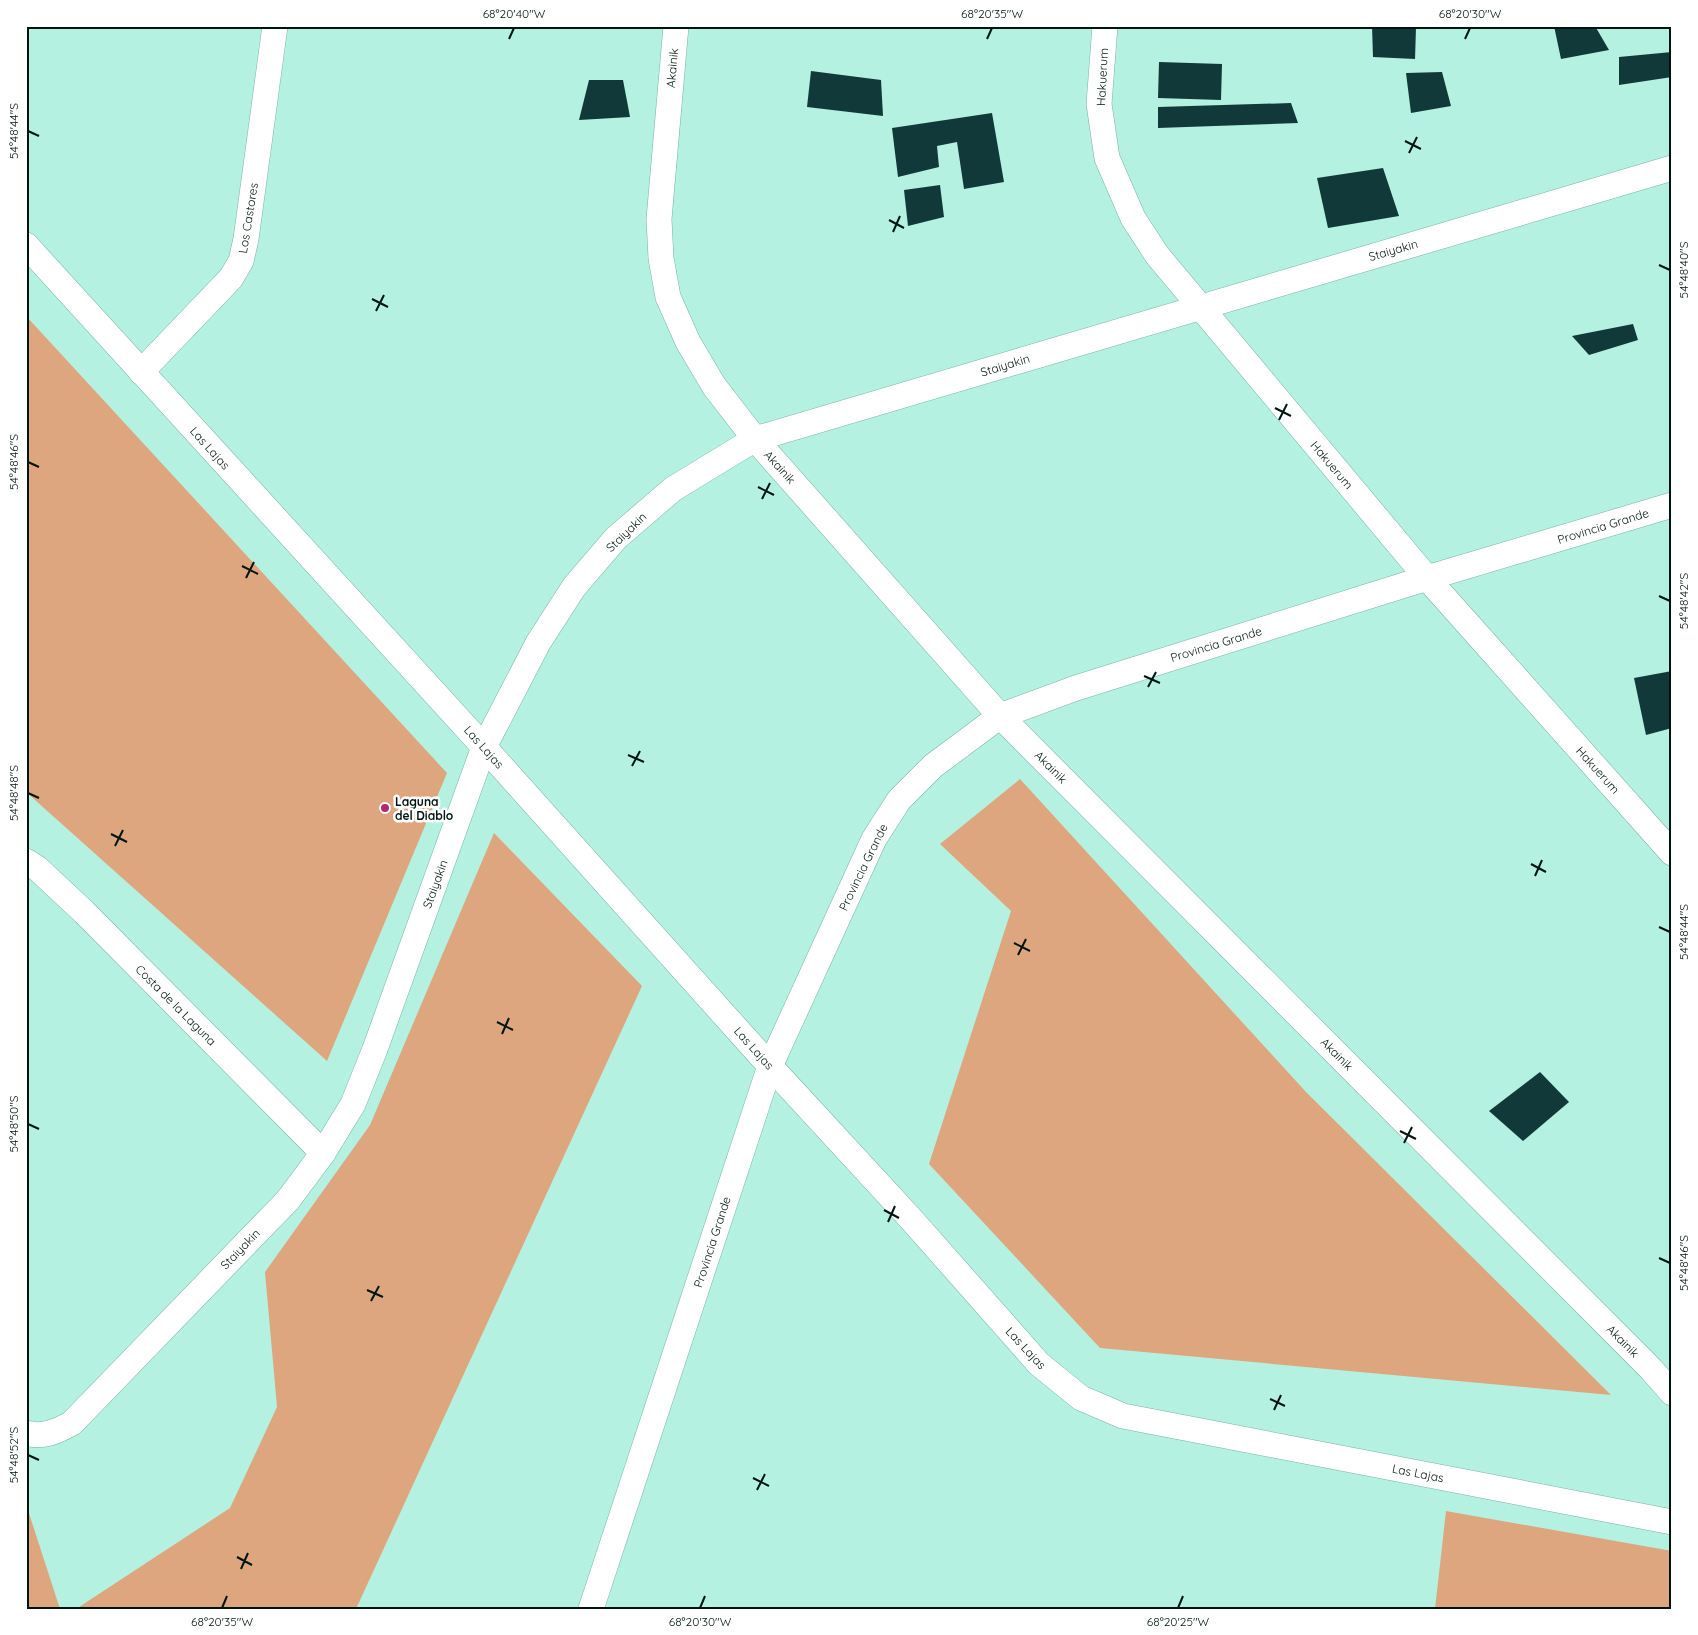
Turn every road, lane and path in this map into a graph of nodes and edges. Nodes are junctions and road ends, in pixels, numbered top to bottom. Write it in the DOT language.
graph roads {
  1 [pos="276,26"];
  2 [pos="676,26"];
  3 [pos="1105,26"];
  4 [pos="1672,168"];
  5 [pos="26,245"];
  6 [pos="1200,307"];
  7 [pos="141,372"];
  8 [pos="755,439"];
  9 [pos="1672,505"];
  10 [pos="1426,578"];
  11 [pos="1000,716"];
  12 [pos="484,747"];
  13 [pos="1672,853"];
  14 [pos="26,860"];
  15 [pos="770,1066"];
  16 [pos="323,1153"];
  17 [pos="1672,1393"];
  18 [pos="26,1433"];
  19 [pos="1672,1522"];
  20 [pos="591,1609"];
  1 -- 7 [label="street, Los Castores"];
  2 -- 8 [label="street, Akainik"];
  3 -- 6 [label="street, Hakuerum"];
  4 -- 6 [label="street, Staiyakin"];
  5 -- 7 [label="street, Las Lajas"];
  6 -- 8 [label="street, Staiyakin"];
  6 -- 10 [label="street, Hakuerum"];
  7 -- 12 [label="street, Las Lajas"];
  8 -- 11 [label="street, Akainik"];
  8 -- 12 [label="street, Staiyakin"];
  9 -- 10 [label="street, Provincia Grande"];
  10 -- 11 [label="street, Provincia Grande"];
  10 -- 13 [label="street, Hakuerum"];
  11 -- 15 [label="street, Provincia Grande"];
  11 -- 17 [label="street, Akainik"];
  12 -- 15 [label="street, Las Lajas"];
  12 -- 16 [label="street, Staiyakin"];
  14 -- 16 [label="street, Costa de la Laguna"];
  15 -- 19 [label="street, Las Lajas"];
  15 -- 20 [label="street, Provincia Grande"];
  16 -- 18 [label="street, Staiyakin"];
}
